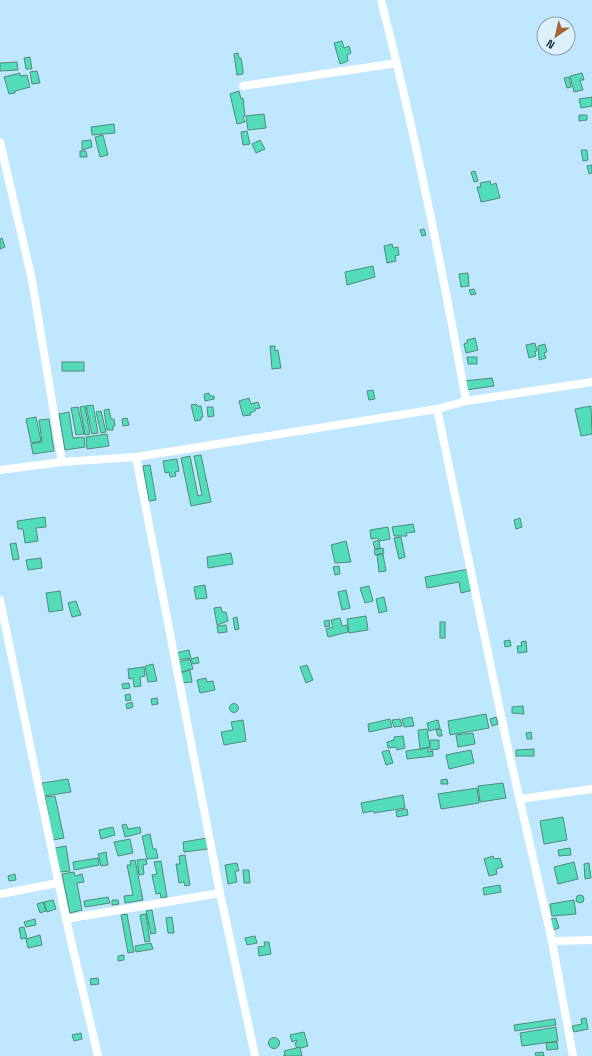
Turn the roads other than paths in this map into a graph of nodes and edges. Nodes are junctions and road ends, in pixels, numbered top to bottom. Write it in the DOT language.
graph roads {
  1 [pos="381,0"];
  2 [pos="398,63"];
  3 [pos="243,86"];
  4 [pos="0,142"];
  5 [pos="592,382"];
  6 [pos="466,401"];
  7 [pos="437,409"];
  8 [pos="136,457"];
  9 [pos="62,462"];
  10 [pos="0,470"];
  11 [pos="0,600"];
  12 [pos="592,789"];
  13 [pos="520,798"];
  14 [pos="58,883"];
  15 [pos="220,893"];
  16 [pos="0,894"];
  17 [pos="66,919"];
  18 [pos="592,940"];
  19 [pos="552,941"];
  20 [pos="98,1056"];
  21 [pos="255,1056"];
  22 [pos="573,1056"];
  1 -- 2 [label="street"];
  2 -- 3 [label="street"];
  2 -- 6 [label="street"];
  4 -- 9 [label="street"];
  5 -- 6 [label="street"];
  6 -- 7 [label="street"];
  7 -- 8 [label="street"];
  7 -- 13 [label="street"];
  8 -- 9 [label="street"];
  8 -- 15 [label="street"];
  9 -- 10 [label="street"];
  11 -- 14 [label="street"];
  12 -- 13 [label="street"];
  13 -- 19 [label="street"];
  14 -- 16 [label="street"];
  14 -- 17 [label="street"];
  15 -- 17 [label="street"];
  15 -- 21 [label="street"];
  17 -- 20 [label="street"];
  18 -- 19 [label="street"];
  19 -- 22 [label="street"];
}
